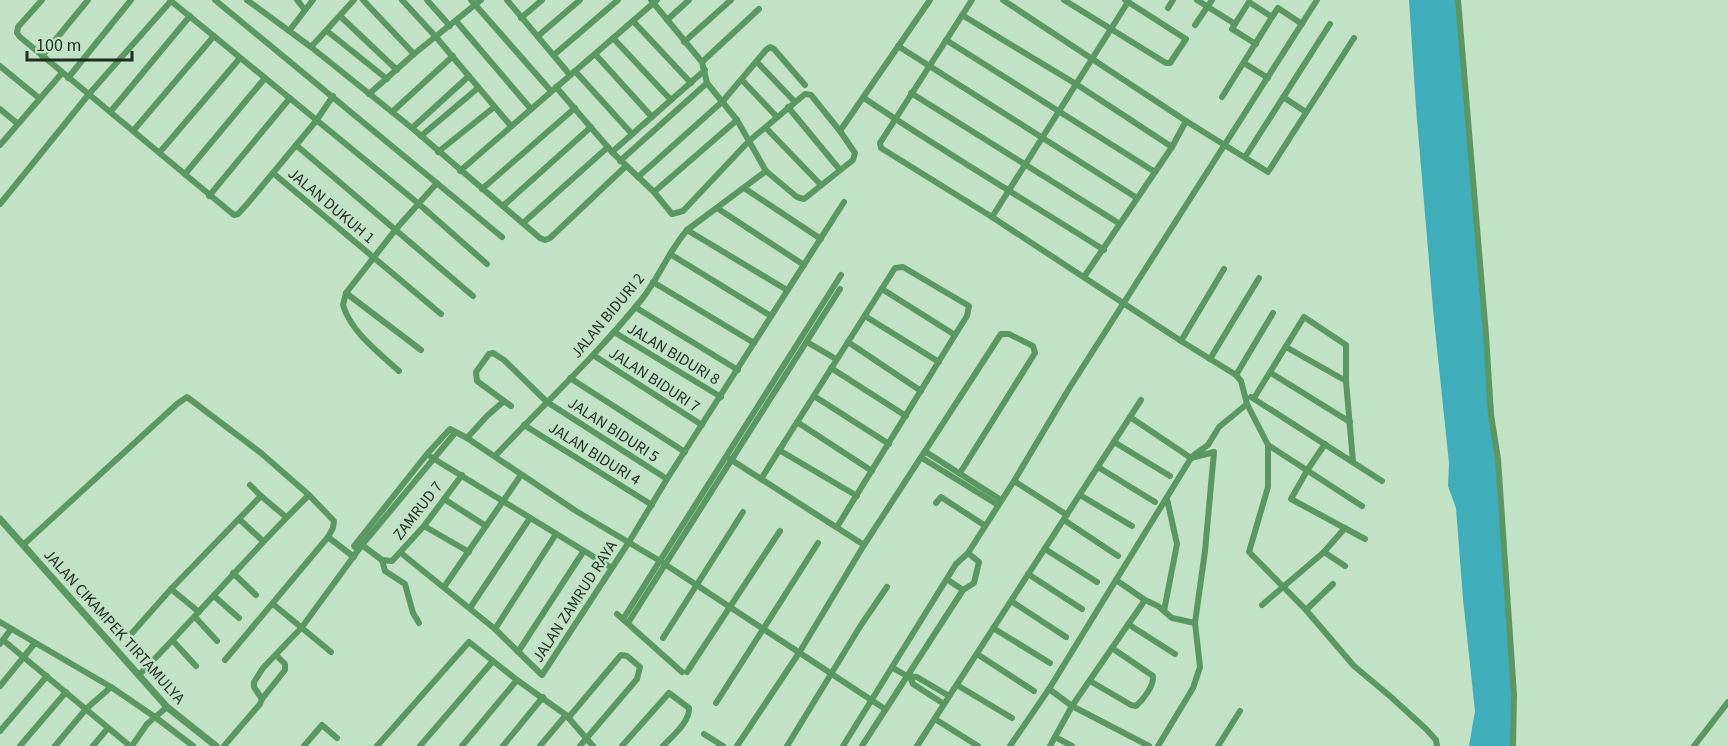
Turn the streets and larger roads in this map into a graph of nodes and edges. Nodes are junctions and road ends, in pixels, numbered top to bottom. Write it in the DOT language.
graph roads {
  1 [pos="42,0"];
  2 [pos="88,0"];
  3 [pos="131,0"];
  4 [pos="215,0"];
  5 [pos="247,0"];
  6 [pos="262,0"];
  7 [pos="297,0"];
  8 [pos="313,0"];
  9 [pos="354,0"];
  10 [pos="363,0"];
  11 [pos="402,0"];
  12 [pos="428,0"];
  13 [pos="507,0"];
  14 [pos="542,0"];
  15 [pos="580,0"];
  16 [pos="618,0"];
  17 [pos="690,0"];
  18 [pos="731,0"];
  19 [pos="929,0"];
  20 [pos="972,0"];
  21 [pos="1003,0"];
  22 [pos="1064,0"];
  23 [pos="1173,0"];
  24 [pos="1197,0"];
  25 [pos="1212,0"];
  26 [pos="1283,0"];
  27 [pos="1317,0"];
  28 [pos="1458,0"];
  29 [pos="170,1"];
  30 [pos="654,1"];
  31 [pos="1126,1"];
  32 [pos="1250,1"];
  33 [pos="476,2"];
  34 [pos="1208,7"];
  35 [pos="258,8"];
  36 [pos="1168,8"];
  37 [pos="759,9"];
  38 [pos="1278,9"];
  39 [pos="305,10"];
  40 [pos="962,15"];
  41 [pos="190,16"];
  42 [pos="340,16"];
  43 [pos="1272,17"];
  44 [pos="521,18"];
  45 [pos="667,20"];
  46 [pos="633,21"];
  47 [pos="453,23"];
  48 [pos="1235,24"];
  49 [pos="1302,24"];
  50 [pos="1330,24"];
  51 [pos="1195,25"];
  52 [pos="1111,29"];
  53 [pos="289,31"];
  54 [pos="327,31"];
  55 [pos="214,36"];
  56 [pos="538,36"];
  57 [pos="436,37"];
  58 [pos="613,38"];
  59 [pos="1354,38"];
  60 [pos="946,40"];
  61 [pos="684,42"];
  62 [pos="1256,44"];
  63 [pos="311,46"];
  64 [pos="898,46"];
  65 [pos="414,54"];
  66 [pos="555,54"];
  67 [pos="595,54"];
  68 [pos="42,56"];
  69 [pos="453,56"];
  70 [pos="240,58"];
  71 [pos="1092,58"];
  72 [pos="702,62"];
  73 [pos="757,62"];
  74 [pos="1244,63"];
  75 [pos="0,66"];
  76 [pos="928,66"];
  77 [pos="397,70"];
  78 [pos="705,70"];
  79 [pos="62,73"];
  80 [pos="573,73"];
  81 [pos="469,76"];
  82 [pos="68,78"];
  83 [pos="265,78"];
  84 [pos="1268,78"];
  85 [pos="387,79"];
  86 [pos="742,80"];
  87 [pos="691,83"];
  88 [pos="707,83"];
  89 [pos="1076,84"];
  90 [pos="805,85"];
  91 [pos="478,88"];
  92 [pos="554,89"];
  93 [pos="911,93"];
  94 [pos="89,94"];
  95 [pos="369,94"];
  96 [pos="333,96"];
  97 [pos="1222,97"];
  98 [pos="1283,97"];
  99 [pos="39,98"];
  100 [pos="290,98"];
  101 [pos="864,98"];
  102 [pos="671,100"];
  103 [pos="723,101"];
  104 [pos="795,102"];
  105 [pos="789,107"];
  106 [pos="494,108"];
  107 [pos="575,108"];
  108 [pos="0,109"];
  109 [pos="531,109"];
  110 [pos="1059,110"];
  111 [pos="111,111"];
  112 [pos="392,112"];
  113 [pos="1306,112"];
  114 [pos="652,117"];
  115 [pos="777,117"];
  116 [pos="896,119"];
  117 [pos="737,120"];
  118 [pos="316,121"];
  119 [pos="1186,122"];
  120 [pos="17,123"];
  121 [pos="511,126"];
  122 [pos="591,127"];
  123 [pos="412,128"];
  124 [pos="766,128"];
  125 [pos="133,131"];
  126 [pos="840,131"];
  127 [pos="421,136"];
  128 [pos="630,136"];
  129 [pos="1042,136"];
  130 [pos="749,141"];
  131 [pos="0,145"];
  132 [pos="296,145"];
  133 [pos="1226,145"];
  134 [pos="635,147"];
  135 [pos="1172,147"];
  136 [pos="610,149"];
  137 [pos="160,152"];
  138 [pos="438,153"];
  139 [pos="1245,157"];
  140 [pos="623,163"];
  141 [pos="1024,163"];
  142 [pos="840,170"];
  143 [pos="460,171"];
  144 [pos="766,171"];
  145 [pos="1155,172"];
  146 [pos="273,173"];
  147 [pos="185,174"];
  148 [pos="638,177"];
  149 [pos="437,183"];
  150 [pos="821,186"];
  151 [pos="744,188"];
  152 [pos="482,189"];
  153 [pos="1009,189"];
  154 [pos="654,192"];
  155 [pos="209,196"];
  156 [pos="1137,198"];
  157 [pos="1,202"];
  158 [pos="844,202"];
  159 [pos="419,204"];
  160 [pos="503,206"];
  161 [pos="717,208"];
  162 [pos="992,217"];
  163 [pos="523,223"];
  164 [pos="1120,224"];
  165 [pos="396,229"];
  166 [pos="687,230"];
  167 [pos="502,237"];
  168 [pos="821,238"];
  169 [pos="1104,249"];
  170 [pos="670,254"];
  171 [pos="373,258"];
  172 [pos="487,264"];
  173 [pos="804,265"];
  174 [pos="1224,268"];
  175 [pos="841,275"];
  176 [pos="1084,277"];
  177 [pos="1259,278"];
  178 [pos="653,282"];
  179 [pos="840,289"];
  180 [pos="882,289"];
  181 [pos="787,290"];
  182 [pos="346,293"];
  183 [pos="473,296"];
  184 [pos="1125,303"];
  185 [pos="635,307"];
  186 [pos="1273,313"];
  187 [pos="441,314"];
  188 [pos="771,316"];
  189 [pos="865,316"];
  190 [pos="818,317"];
  191 [pos="614,332"];
  192 [pos="956,335"];
  193 [pos="1180,341"];
  194 [pos="807,342"];
  195 [pos="848,342"];
  196 [pos="754,343"];
  197 [pos="1286,347"];
  198 [pos="421,350"];
  199 [pos="593,355"];
  200 [pos="1210,359"];
  201 [pos="837,360"];
  202 [pos="939,362"];
  203 [pos="831,368"];
  204 [pos="738,369"];
  205 [pos="399,371"];
  206 [pos="1271,373"];
  207 [pos="1236,375"];
  208 [pos="570,378"];
  209 [pos="1346,381"];
  210 [pos="773,388"];
  211 [pos="921,391"];
  212 [pos="1245,395"];
  213 [pos="814,396"];
  214 [pos="721,397"];
  215 [pos="1254,398"];
  216 [pos="1141,400"];
  217 [pos="504,401"];
  218 [pos="547,402"];
  219 [pos="1247,404"];
  220 [pos="511,406"];
  221 [pos="906,416"];
  222 [pos="1130,417"];
  223 [pos="797,422"];
  224 [pos="1350,422"];
  225 [pos="524,425"];
  226 [pos="702,425"];
  227 [pos="467,438"];
  228 [pos="1114,442"];
  229 [pos="889,444"];
  230 [pos="1325,444"];
  231 [pos="1268,445"];
  232 [pos="779,450"];
  233 [pos="685,452"];
  234 [pos="924,455"];
  235 [pos="430,456"];
  236 [pos="495,456"];
  237 [pos="1191,458"];
  238 [pos="729,459"];
  239 [pos="1353,462"];
  240 [pos="1098,467"];
  241 [pos="1308,469"];
  242 [pos="872,471"];
  243 [pos="960,473"];
  244 [pos="462,475"];
  245 [pos="521,475"];
  246 [pos="1170,476"];
  247 [pos="667,478"];
  248 [pos="761,478"];
  249 [pos="1014,481"];
  250 [pos="1382,481"];
  251 [pos="250,485"];
  252 [pos="309,495"];
  253 [pos="1080,495"];
  254 [pos="261,496"];
  255 [pos="856,496"];
  256 [pos="444,499"];
  257 [pos="1167,499"];
  258 [pos="503,500"];
  259 [pos="999,502"];
  260 [pos="1155,502"];
  261 [pos="936,503"];
  262 [pos="652,505"];
  263 [pos="1362,506"];
  264 [pos="743,512"];
  265 [pos="286,517"];
  266 [pos="1065,517"];
  267 [pos="530,518"];
  268 [pos="0,519"];
  269 [pos="239,519"];
  270 [pos="984,525"];
  271 [pos="424,526"];
  272 [pos="486,526"];
  273 [pos="1132,526"];
  274 [pos="837,527"];
  275 [pos="1345,528"];
  276 [pos="780,531"];
  277 [pos="556,534"];
  278 [pos="328,537"];
  279 [pos="1365,539"];
  280 [pos="263,541"];
  281 [pos="628,542"];
  282 [pos="818,543"];
  283 [pos="23,545"];
  284 [pos="864,545"];
  285 [pos="360,547"];
  286 [pos="1045,549"];
  287 [pos="469,552"];
  288 [pos="583,552"];
  289 [pos="1324,552"];
  290 [pos="401,553"];
  291 [pos="968,553"];
  292 [pos="1118,556"];
  293 [pos="354,557"];
  294 [pos="382,560"];
  295 [pos="662,563"];
  296 [pos="1345,566"];
  297 [pos="612,568"];
  298 [pos="233,573"];
  299 [pos="1028,574"];
  300 [pos="948,580"];
  301 [pos="1116,580"];
  302 [pos="1097,582"];
  303 [pos="1333,584"];
  304 [pos="696,586"];
  305 [pos="887,586"];
  306 [pos="444,587"];
  307 [pos="1281,587"];
  308 [pos="171,589"];
  309 [pos="963,590"];
  310 [pos="256,595"];
  311 [pos="214,596"];
  312 [pos="1145,600"];
  313 [pos="1011,601"];
  314 [pos="273,604"];
  315 [pos="1262,605"];
  316 [pos="470,608"];
  317 [pos="728,608"];
  318 [pos="1082,609"];
  319 [pos="1306,610"];
  320 [pos="1164,611"];
  321 [pos="197,615"];
  322 [pos="239,618"];
  323 [pos="0,622"];
  324 [pos="419,623"];
  325 [pos="1195,623"];
  326 [pos="1128,624"];
  327 [pos="302,627"];
  328 [pos="993,628"];
  329 [pos="11,629"];
  330 [pos="495,629"];
  331 [pos="764,630"];
  332 [pos="132,633"];
  333 [pos="1066,637"];
  334 [pos="663,638"];
  335 [pos="173,641"];
  336 [pos="217,641"];
  337 [pos="2,642"];
  338 [pos="35,643"];
  339 [pos="1112,648"];
  340 [pos="331,652"];
  341 [pos="518,652"];
  342 [pos="799,653"];
  343 [pos="977,654"];
  344 [pos="1175,654"];
  345 [pos="276,655"];
  346 [pos="24,657"];
  347 [pos="225,660"];
  348 [pos="493,661"];
  349 [pos="1050,663"];
  350 [pos="196,666"];
  351 [pos="893,668"];
  352 [pos="832,674"];
  353 [pos="139,675"];
  354 [pos="47,676"];
  355 [pos="908,677"];
  356 [pos="517,680"];
  357 [pos="1090,681"];
  358 [pos="957,685"];
  359 [pos="0,686"];
  360 [pos="111,687"];
  361 [pos="1049,689"];
  362 [pos="1035,691"];
  363 [pos="66,692"];
  364 [pos="950,696"];
  365 [pos="543,697"];
  366 [pos="262,699"];
  367 [pos="872,700"];
  368 [pos="1728,702"];
  369 [pos="716,703"];
  370 [pos="944,704"];
  371 [pos="1072,706"];
  372 [pos="167,707"];
  373 [pos="86,709"];
  374 [pos="885,709"];
  375 [pos="1240,711"];
  376 [pos="568,716"];
  377 [pos="155,717"];
  378 [pos="1012,718"];
  379 [pos="935,719"];
  380 [pos="108,728"];
  381 [pos="0,731"];
  382 [pos="704,734"];
  383 [pos="1055,737"];
  384 [pos="337,738"];
  385 [pos="587,738"];
  386 [pos="20,746"];
  387 [pos="55,746"];
  388 [pos="93,746"];
  389 [pos="131,746"];
  390 [pos="193,746"];
  391 [pos="216,746"];
  392 [pos="224,746"];
  393 [pos="304,746"];
  394 [pos="377,746"];
  395 [pos="420,746"];
  396 [pos="462,746"];
  397 [pos="503,746"];
  398 [pos="540,746"];
  399 [pos="580,746"];
  400 [pos="593,746"];
  401 [pos="622,746"];
  402 [pos="663,746"];
  403 [pos="723,746"];
  404 [pos="737,746"];
  405 [pos="787,746"];
  406 [pos="843,746"];
  407 [pos="862,746"];
  408 [pos="917,746"];
  409 [pos="978,746"];
  410 [pos="1010,746"];
  411 [pos="1050,746"];
  412 [pos="1072,746"];
  413 [pos="1149,746"];
  414 [pos="1158,746"];
  415 [pos="1218,746"];
  416 [pos="1437,746"];
  417 [pos="1513,746"];
  418 [pos="1694,746"];
  1 -- 68 [label="street"];
  2 -- 68 [label="street"];
  3 -- 82 [label="street"];
  4 -- 96 [label="street"];
  5 -- 35 [label="street"];
  6 -- 35 [label="street"];
  7 -- 39 [label="street"];
  8 -- 39 [label="street"];
  9 -- 42 [label="street"];
  10 -- 65 [label="street"];
  11 -- 57 [label="street"];
  12 -- 47 [label="street"];
  13 -- 44 [label="street"];
  14 -- 44 [label="street"];
  15 -- 56 [label="street"];
  16 -- 66 [label="street"];
  17 -- 45 [label="street"];
  18 -- 61 [label="street"];
  19 -- 64 [label="street"];
  20 -- 40 [label="street"];
  21 -- 71 [label="street"];
  22 -- 52 [label="street"];
  23 -- 36 [label="street"];
  24 -- 34 [label="street"];
  25 -- 34 [label="street"];
  26 -- 38 [label="street"];
  27 -- 49 [label="street"];
  28 -- 417 [label="street"];
  29 -- 41 [label="street"];
  29 -- 94 [label="street"];
  30 -- 45 [label="street"];
  30 -- 46 [label="street"];
  31 -- 52 [label="street"];
  31 -- 52 [label="street"];
  32 -- 43 [label="street"];
  32 -- 48 [label="street"];
  33 -- 47 [label="street"];
  33 -- 92 [label="street"];
  34 -- 48 [label="street"];
  34 -- 51 [label="street"];
  35 -- 53 [label="street"];
  37 -- 72 [label="street"];
  38 -- 43 [label="street"];
  38 -- 49 [label="street"];
  39 -- 53 [label="street"];
  40 -- 60 [label="street"];
  40 -- 89 [label="street"];
  41 -- 55 [label="street"];
  41 -- 111 [label="street"];
  42 -- 54 [label="street"];
  42 -- 77 [label="street"];
  43 -- 62 [label="street"];
  44 -- 56 [label="street"];
  45 -- 61 [label="street"];
  46 -- 58 [label="street"];
  46 -- 87 [label="street"];
  47 -- 57 [label="street"];
  47 -- 109 [label="street"];
  48 -- 62 [label="street"];
  49 -- 84 [label="street"];
  50 -- 98 [label="street"];
  52 -- 71 [label="street"];
  53 -- 63 [label="street"];
  54 -- 63 [label="street"];
  54 -- 85 [label="street"];
  55 -- 70 [label="street"];
  55 -- 125 [label="street"];
  56 -- 66 [label="street"];
  57 -- 65 [label="street"];
  57 -- 69 [label="street"];
  58 -- 67 [label="street"];
  58 -- 102 [label="street"];
  59 -- 113 [label="street"];
  60 -- 76 [label="street"];
  60 -- 110 [label="street"];
  61 -- 72 [label="street"];
  62 -- 74 [label="street"];
  63 -- 95 [label="street"];
  64 -- 76 [label="street"];
  64 -- 101 [label="street"];
  65 -- 77 [label="street"];
  66 -- 80 [label="street"];
  67 -- 80 [label="street"];
  67 -- 114 [label="street"];
  68 -- 79 [label="street"];
  69 -- 81 [label="street"];
  69 -- 112 [label="street"];
  70 -- 83 [label="street"];
  70 -- 137 [label="street"];
  71 -- 89 [label="street"];
  71 -- 119 [label="street"];
  72 -- 78 [label="street"];
  73 -- 86 [label="street"];
  73 -- 90 [label="street"];
  73 -- 104 [label="street"];
  74 -- 84 [label="street"];
  74 -- 97 [label="street"];
  75 -- 99 [label="street"];
  76 -- 93 [label="street"];
  76 -- 129 [label="street"];
  77 -- 85 [label="street"];
  78 -- 87 [label="street"];
  78 -- 88 [label="street"];
  79 -- 82 [label="street"];
  79 -- 99 [label="street"];
  80 -- 92 [label="street"];
  80 -- 128 [label="street"];
  81 -- 91 [label="street"];
  81 -- 123 [label="street"];
  82 -- 94 [label="street"];
  83 -- 100 [label="street"];
  83 -- 147 [label="street"];
  84 -- 133 [label="street"];
  85 -- 95 [label="street"];
  86 -- 103 [label="street"];
  86 -- 115 [label="street"];
  87 -- 102 [label="street"];
  88 -- 103 [label="street"];
  88 -- 134 [label="street"];
  89 -- 110 [label="street"];
  89 -- 135 [label="street"];
  91 -- 106 [label="street"];
  91 -- 127 [label="street"];
  92 -- 107 [label="street"];
  92 -- 109 [label="street"];
  93 -- 116 [label="street"];
  93 -- 141 [label="street"];
  94 -- 111 [label="street"];
  94 -- 157 [label="street"];
  95 -- 112 [label="street"];
  96 -- 118 [label="street"];
  96 -- 149 [label="street"];
  98 -- 113 [label="street"];
  98 -- 139 [label="street"];
  99 -- 120 [label="street"];
  100 -- 118 [label="street"];
  100 -- 155 [label="street"];
  101 -- 116 [label="street"];
  101 -- 126 [label="street"];
  102 -- 114 [label="street"];
  103 -- 117 [label="street"];
  103 -- 148 [label="street"];
  104 -- 105 [label="street"];
  104 -- 126 [label="street"];
  105 -- 115 [label="street"];
  105 -- 142 [label="street"];
  106 -- 121 [label="street"];
  106 -- 138 [label="street"];
  107 -- 122 [label="street"];
  107 -- 152 [label="street"];
  108 -- 120 [label="street"];
  109 -- 121 [label="street"];
  110 -- 129 [label="street"];
  110 -- 145 [label="street"];
  111 -- 125 [label="street"];
  112 -- 123 [label="street"];
  113 -- 139 [label="street"];
  114 -- 128 [label="street"];
  115 -- 124 [label="street"];
  116 -- 153 [label="street"];
  116 -- 162 [label="street"];
  117 -- 130 [label="street"];
  117 -- 154 [label="street"];
  118 -- 132 [label="street"];
  118 -- 159 [label="street"];
  119 -- 133 [label="street"];
  119 -- 135 [label="street"];
  120 -- 131 [label="street"];
  121 -- 143 [label="street"];
  122 -- 136 [label="street"];
  122 -- 160 [label="street"];
  123 -- 127 [label="street"];
  124 -- 130 [label="street"];
  124 -- 150 [label="street"];
  125 -- 137 [label="street"];
  126 -- 142 [label="street"];
  127 -- 138 [label="street"];
  128 -- 134 [label="street"];
  128 -- 136 [label="street"];
  129 -- 141 [label="street"];
  129 -- 156 [label="street"];
  130 -- 144 [label="street"];
  130 -- 154 [label="street"];
  132 -- 146 [label="street"];
  132 -- 165 [label="street"];
  133 -- 139 [label="street"];
  133 -- 184 [label="street"];
  134 -- 140 [label="street"];
  135 -- 145 [label="street"];
  136 -- 140 [label="street"];
  136 -- 163 [label="street"];
  137 -- 147 [label="street"];
  138 -- 143 [label="street"];
  140 -- 148 [label="street"];
  140 -- 163 [label="street"];
  141 -- 153 [label="street"];
  141 -- 164 [label="street"];
  142 -- 150 [label="street"];
  143 -- 152 [label="street"];
  144 -- 150 [label="street"];
  144 -- 151 [label="street, JALAN BIDURI 2"];
  145 -- 156 [label="street"];
  146 -- 155 [label="street"];
  146 -- 171 [label="street, JALAN DUKUH 1"];
  147 -- 155 [label="street"];
  148 -- 154 [label="street"];
  149 -- 159 [label="street"];
  149 -- 167 [label="street"];
  151 -- 161 [label="street, JALAN BIDURI 2"];
  151 -- 168 [label="street"];
  152 -- 160 [label="street"];
  153 -- 162 [label="street"];
  153 -- 169 [label="street"];
  156 -- 164 [label="street"];
  158 -- 168 [label="street, JALAN ZAMRUD RAYA"];
  159 -- 165 [label="street"];
  159 -- 172 [label="street"];
  160 -- 163 [label="street"];
  161 -- 166 [label="street, JALAN BIDURI 2"];
  161 -- 173 [label="street"];
  162 -- 176 [label="street"];
  164 -- 169 [label="street"];
  165 -- 171 [label="street"];
  165 -- 183 [label="street"];
  166 -- 170 [label="street, JALAN BIDURI 2"];
  166 -- 181 [label="street"];
  168 -- 173 [label="street, JALAN ZAMRUD RAYA"];
  169 -- 176 [label="street"];
  170 -- 178 [label="street, JALAN BIDURI 2"];
  170 -- 188 [label="street"];
  171 -- 182 [label="street"];
  171 -- 187 [label="street, JALAN DUKUH 1"];
  173 -- 181 [label="street, JALAN ZAMRUD RAYA"];
  174 -- 193 [label="street"];
  175 -- 190 [label="street"];
  176 -- 184 [label="street"];
  177 -- 200 [label="street"];
  178 -- 185 [label="street, JALAN BIDURI 2"];
  178 -- 196 [label="street"];
  179 -- 190 [label="street"];
  180 -- 189 [label="street"];
  180 -- 192 [label="street"];
  180 -- 192 [label="street"];
  181 -- 188 [label="street, JALAN ZAMRUD RAYA"];
  182 -- 198 [label="street"];
  182 -- 205 [label="street"];
  184 -- 193 [label="street"];
  184 -- 249 [label="street"];
  185 -- 191 [label="street, JALAN BIDURI 2"];
  185 -- 204 [label="street"];
  186 -- 207 [label="street"];
  188 -- 196 [label="street, JALAN ZAMRUD RAYA"];
  189 -- 195 [label="street"];
  189 -- 202 [label="street"];
  190 -- 194 [label="street"];
  190 -- 210 [label="street"];
  191 -- 199 [label="street, JALAN BIDURI 2"];
  191 -- 214 [label="street, JALAN BIDURI 8"];
  192 -- 202 [label="street"];
  193 -- 200 [label="street"];
  194 -- 201 [label="street"];
  194 -- 210 [label="street"];
  195 -- 201 [label="street"];
  195 -- 211 [label="street"];
  196 -- 204 [label="street, JALAN ZAMRUD RAYA"];
  197 -- 206 [label="street"];
  197 -- 209 [label="street"];
  197 -- 209 [label="street"];
  199 -- 208 [label="street, JALAN BIDURI 2"];
  199 -- 226 [label="street, JALAN BIDURI 7"];
  200 -- 207 [label="street"];
  201 -- 203 [label="street"];
  202 -- 211 [label="street"];
  203 -- 213 [label="street"];
  203 -- 221 [label="street"];
  204 -- 214 [label="street, JALAN ZAMRUD RAYA"];
  206 -- 215 [label="street"];
  206 -- 224 [label="street"];
  207 -- 212 [label="street"];
  208 -- 218 [label="street, JALAN BIDURI 2"];
  208 -- 233 [label="street"];
  209 -- 224 [label="street"];
  210 -- 238 [label="street"];
  211 -- 221 [label="street"];
  212 -- 215 [label="street"];
  212 -- 219 [label="street"];
  213 -- 223 [label="street"];
  213 -- 229 [label="street"];
  214 -- 226 [label="street, JALAN ZAMRUD RAYA"];
  215 -- 230 [label="street"];
  216 -- 222 [label="street"];
  217 -- 218 [label="street, JALAN BIDURI 5"];
  217 -- 220 [label="street"];
  217 -- 227 [label="street"];
  218 -- 225 [label="street, JALAN BIDURI 2"];
  218 -- 247 [label="street, JALAN BIDURI 5"];
  219 -- 231 [label="street"];
  219 -- 237 [label="street"];
  221 -- 229 [label="street"];
  222 -- 228 [label="street"];
  222 -- 237 [label="street"];
  223 -- 232 [label="street"];
  223 -- 242 [label="street"];
  224 -- 239 [label="street"];
  225 -- 236 [label="street, JALAN BIDURI 2"];
  225 -- 262 [label="street, JALAN BIDURI 4"];
  226 -- 233 [label="street, JALAN ZAMRUD RAYA"];
  227 -- 235 [label="street"];
  227 -- 236 [label="street"];
  228 -- 240 [label="street"];
  228 -- 246 [label="street"];
  229 -- 242 [label="street"];
  230 -- 239 [label="street"];
  230 -- 241 [label="street"];
  231 -- 241 [label="street"];
  231 -- 307 [label="street"];
  232 -- 248 [label="street"];
  232 -- 255 [label="street"];
  233 -- 247 [label="street, JALAN ZAMRUD RAYA"];
  234 -- 243 [label="street"];
  234 -- 243 [label="street"];
  234 -- 259 [label="street"];
  234 -- 284 [label="street"];
  235 -- 244 [label="street"];
  235 -- 285 [label="street"];
  236 -- 245 [label="street"];
  237 -- 257 [label="street"];
  237 -- 325 [label="street"];
  238 -- 248 [label="street"];
  238 -- 295 [label="street"];
  239 -- 250 [label="street"];
  240 -- 253 [label="street"];
  240 -- 260 [label="street"];
  241 -- 263 [label="street"];
  241 -- 275 [label="street"];
  242 -- 255 [label="street"];
  243 -- 259 [label="street"];
  244 -- 256 [label="street, ZAMRUD 7"];
  244 -- 258 [label="street"];
  245 -- 258 [label="street"];
  245 -- 281 [label="street"];
  247 -- 262 [label="street, JALAN ZAMRUD RAYA"];
  248 -- 274 [label="street"];
  249 -- 259 [label="street"];
  249 -- 266 [label="street"];
  251 -- 254 [label="street"];
  252 -- 265 [label="street"];
  252 -- 278 [label="street"];
  252 -- 283 [label="street"];
  253 -- 266 [label="street"];
  253 -- 273 [label="street"];
  254 -- 265 [label="street"];
  254 -- 269 [label="street"];
  255 -- 274 [label="street"];
  256 -- 271 [label="street, ZAMRUD 7"];
  256 -- 272 [label="street"];
  257 -- 301 [label="street"];
  257 -- 320 [label="street"];
  258 -- 267 [label="street"];
  258 -- 272 [label="street"];
  259 -- 270 [label="street"];
  261 -- 270 [label="street"];
  262 -- 281 [label="street, JALAN ZAMRUD RAYA"];
  264 -- 304 [label="street"];
  265 -- 280 [label="street"];
  266 -- 286 [label="street"];
  266 -- 292 [label="street"];
  267 -- 277 [label="street"];
  267 -- 316 [label="street"];
  268 -- 283 [label="street, JALAN CIKAMPEK TIRTAMULYA"];
  269 -- 280 [label="street"];
  269 -- 308 [label="street"];
  270 -- 291 [label="street"];
  271 -- 287 [label="street"];
  271 -- 290 [label="street, ZAMRUD 7"];
  272 -- 287 [label="street"];
  274 -- 284 [label="street"];
  275 -- 279 [label="street"];
  275 -- 289 [label="street"];
  276 -- 317 [label="street"];
  277 -- 288 [label="street"];
  277 -- 330 [label="street"];
  278 -- 293 [label="street"];
  278 -- 314 [label="street"];
  280 -- 298 [label="street"];
  281 -- 295 [label="street"];
  281 -- 297 [label="street, JALAN ZAMRUD RAYA"];
  282 -- 331 [label="street"];
  283 -- 353 [label="street, JALAN CIKAMPEK TIRTAMULYA"];
  284 -- 342 [label="street"];
  285 -- 293 [label="street"];
  285 -- 294 [label="street"];
  286 -- 299 [label="street"];
  286 -- 302 [label="street"];
  287 -- 306 [label="street"];
  288 -- 297 [label="street"];
  288 -- 341 [label="street"];
  289 -- 296 [label="street"];
  289 -- 307 [label="street"];
  290 -- 294 [label="street, ZAMRUD 7"];
  290 -- 306 [label="street"];
  291 -- 300 [label="street"];
  291 -- 309 [label="street"];
  293 -- 327 [label="street"];
  294 -- 324 [label="street"];
  295 -- 304 [label="street"];
  295 -- 317 [label="street"];
  297 -- 341 [label="street, JALAN ZAMRUD RAYA"];
  298 -- 310 [label="street"];
  298 -- 311 [label="street"];
  299 -- 313 [label="street"];
  299 -- 318 [label="street"];
  300 -- 309 [label="street"];
  300 -- 351 [label="street"];
  301 -- 312 [label="street"];
  301 -- 361 [label="street"];
  303 -- 319 [label="street"];
  304 -- 317 [label="street"];
  304 -- 334 [label="street"];
  305 -- 352 [label="street"];
  306 -- 316 [label="street"];
  307 -- 315 [label="street"];
  307 -- 319 [label="street"];
  308 -- 321 [label="street"];
  308 -- 332 [label="street"];
  309 -- 355 [label="street"];
  311 -- 321 [label="street"];
  311 -- 322 [label="street"];
  312 -- 320 [label="street"];
  312 -- 326 [label="street"];
  313 -- 328 [label="street"];
  313 -- 333 [label="street"];
  314 -- 327 [label="street"];
  314 -- 347 [label="street"];
  316 -- 330 [label="street"];
  317 -- 331 [label="street"];
  319 -- 416 [label="street"];
  320 -- 325 [label="street"];
  321 -- 335 [label="street"];
  321 -- 336 [label="street"];
  323 -- 329 [label="street"];
  325 -- 414 [label="street"];
  326 -- 339 [label="street"];
  326 -- 344 [label="street"];
  327 -- 340 [label="street"];
  327 -- 345 [label="street"];
  328 -- 343 [label="street"];
  328 -- 349 [label="street"];
  329 -- 337 [label="street"];
  329 -- 338 [label="street"];
  330 -- 341 [label="street"];
  331 -- 342 [label="street"];
  331 -- 369 [label="street"];
  335 -- 350 [label="street"];
  335 -- 353 [label="street"];
  337 -- 346 [label="street"];
  338 -- 346 [label="street"];
  338 -- 360 [label="street"];
  339 -- 357 [label="street"];
  339 -- 357 [label="street"];
  342 -- 352 [label="street"];
  342 -- 404 [label="street"];
  343 -- 358 [label="street"];
  343 -- 362 [label="street"];
  345 -- 366 [label="street"];
  345 -- 366 [label="street"];
  346 -- 354 [label="street"];
  346 -- 359 [label="street"];
  348 -- 356 [label="street"];
  348 -- 394 [label="street"];
  348 -- 395 [label="street"];
  351 -- 355 [label="street"];
  351 -- 367 [label="street"];
  352 -- 367 [label="street"];
  352 -- 405 [label="street"];
  353 -- 372 [label="street, JALAN CIKAMPEK TIRTAMULYA"];
  354 -- 363 [label="street"];
  354 -- 381 [label="street"];
  355 -- 364 [label="street"];
  355 -- 370 [label="street"];
  355 -- 374 [label="street"];
  356 -- 365 [label="street"];
  356 -- 396 [label="street"];
  357 -- 371 [label="street"];
  358 -- 364 [label="street"];
  358 -- 378 [label="street"];
  360 -- 373 [label="street"];
  360 -- 377 [label="street"];
  361 -- 371 [label="street"];
  361 -- 410 [label="street"];
  363 -- 373 [label="street"];
  363 -- 386 [label="street"];
  364 -- 370 [label="street"];
  365 -- 376 [label="street"];
  365 -- 397 [label="street"];
  366 -- 392 [label="street"];
  367 -- 374 [label="street"];
  367 -- 406 [label="street"];
  368 -- 418 [label="street"];
  370 -- 379 [label="street"];
  371 -- 383 [label="street"];
  371 -- 413 [label="street"];
  372 -- 377 [label="street"];
  372 -- 391 [label="street, JALAN CIKAMPEK TIRTAMULYA"];
  373 -- 380 [label="street"];
  373 -- 387 [label="street"];
  374 -- 407 [label="street"];
  375 -- 415 [label="street"];
  376 -- 385 [label="street"];
  376 -- 385 [label="street"];
  376 -- 398 [label="street"];
  377 -- 389 [label="street"];
  377 -- 390 [label="street"];
  379 -- 408 [label="street"];
  379 -- 409 [label="street"];
  380 -- 388 [label="street"];
  380 -- 389 [label="street"];
  382 -- 403 [label="street"];
  383 -- 411 [label="street"];
  383 -- 412 [label="street"];
  384 -- 393 [label="street"];
  385 -- 399 [label="street"];
  385 -- 400 [label="street"];
  401 -- 402 [label="street"];
}
